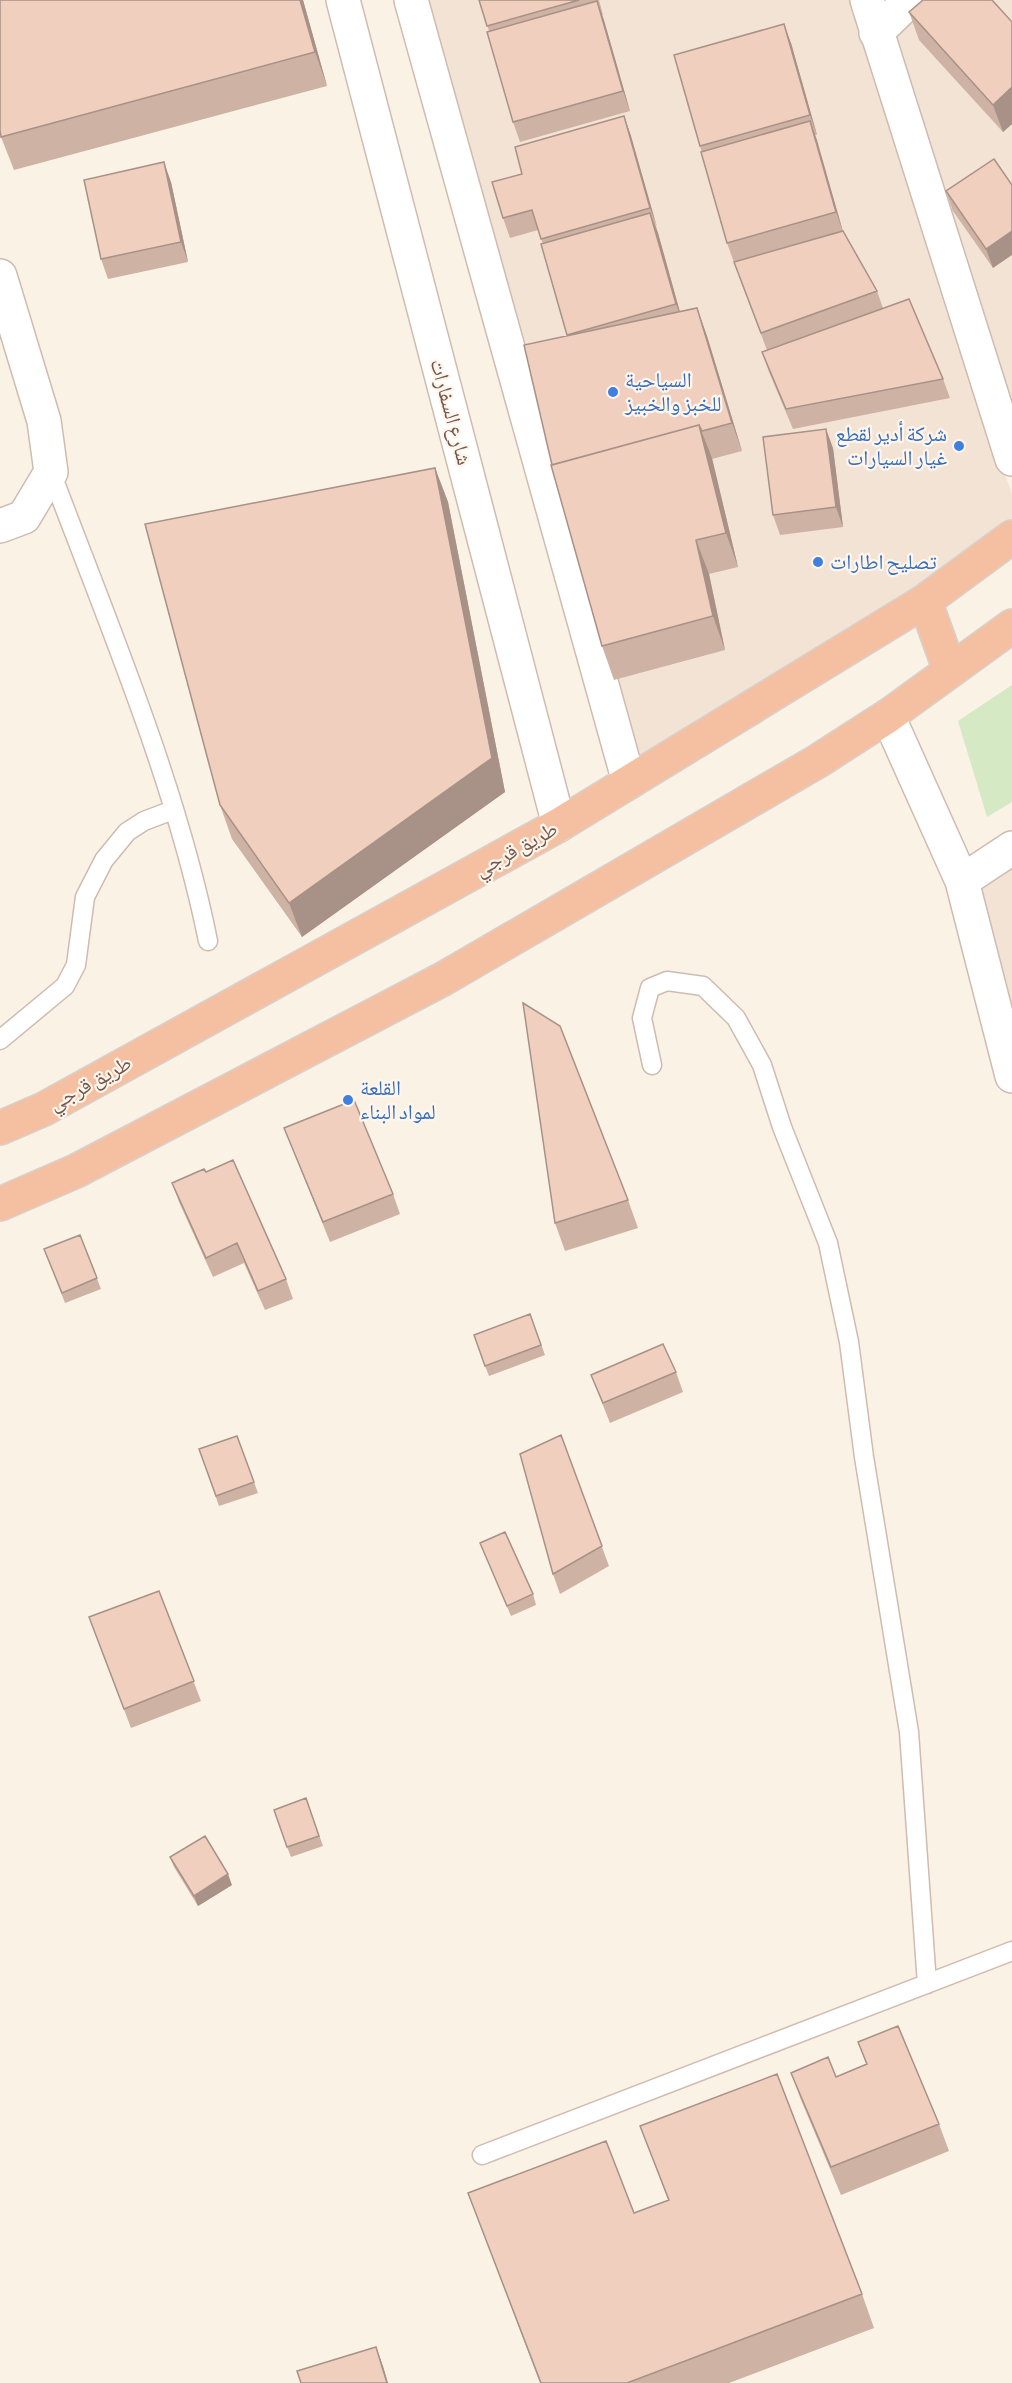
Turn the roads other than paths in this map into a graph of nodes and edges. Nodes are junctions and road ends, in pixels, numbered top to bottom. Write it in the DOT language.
graph roads {
  1 [pos="343,0"];
  2 [pos="411,0"];
  3 [pos="867,0"];
  4 [pos="910,0"];
  5 [pos="876,33"];
  6 [pos="0,276"];
  7 [pos="1011,454"];
  8 [pos="51,472"];
  9 [pos="0,526"];
  10 [pos="1012,537"];
  11 [pos="925,601"];
  12 [pos="1012,626"];
  13 [pos="950,671"];
  14 [pos="888,716"];
  15 [pos="629,782"];
  16 [pos="173,810"];
  17 [pos="559,825"];
  18 [pos="1012,848"];
  19 [pos="962,881"];
  20 [pos="208,941"];
  21 [pos="0,1040"];
  22 [pos="652,1065"];
  23 [pos="1012,1076"];
  24 [pos="0,1128"];
  25 [pos="0,1204"];
  26 [pos="1012,1951"];
  27 [pos="927,1984"];
  28 [pos="482,2155"];
  1 -- 17 [label="street, شارع السفارات"];
  2 -- 15 [label="street"];
  3 -- 5 [label="street"];
  4 -- 5 [label="street"];
  5 -- 7 [label="street"];
  6 -- 8 [label="street"];
  8 -- 9 [label="street"];
  8 -- 16 [label="lane"];
  10 -- 11 [label="highway, طريق قرجي"];
  11 -- 13 [label="highway"];
  11 -- 15 [label="highway, طريق قرجي"];
  12 -- 13 [label="highway"];
  13 -- 14 [label="highway"];
  14 -- 19 [label="street"];
  14 -- 25 [label="highway"];
  15 -- 17 [label="highway, طريق قرجي"];
  16 -- 20 [label="lane"];
  16 -- 21 [label="lane"];
  17 -- 24 [label="highway, طريق قرجي"];
  18 -- 19 [label="street"];
  19 -- 23 [label="street"];
  22 -- 27 [label="lane"];
  26 -- 27 [label="lane"];
  27 -- 28 [label="lane"];
}
